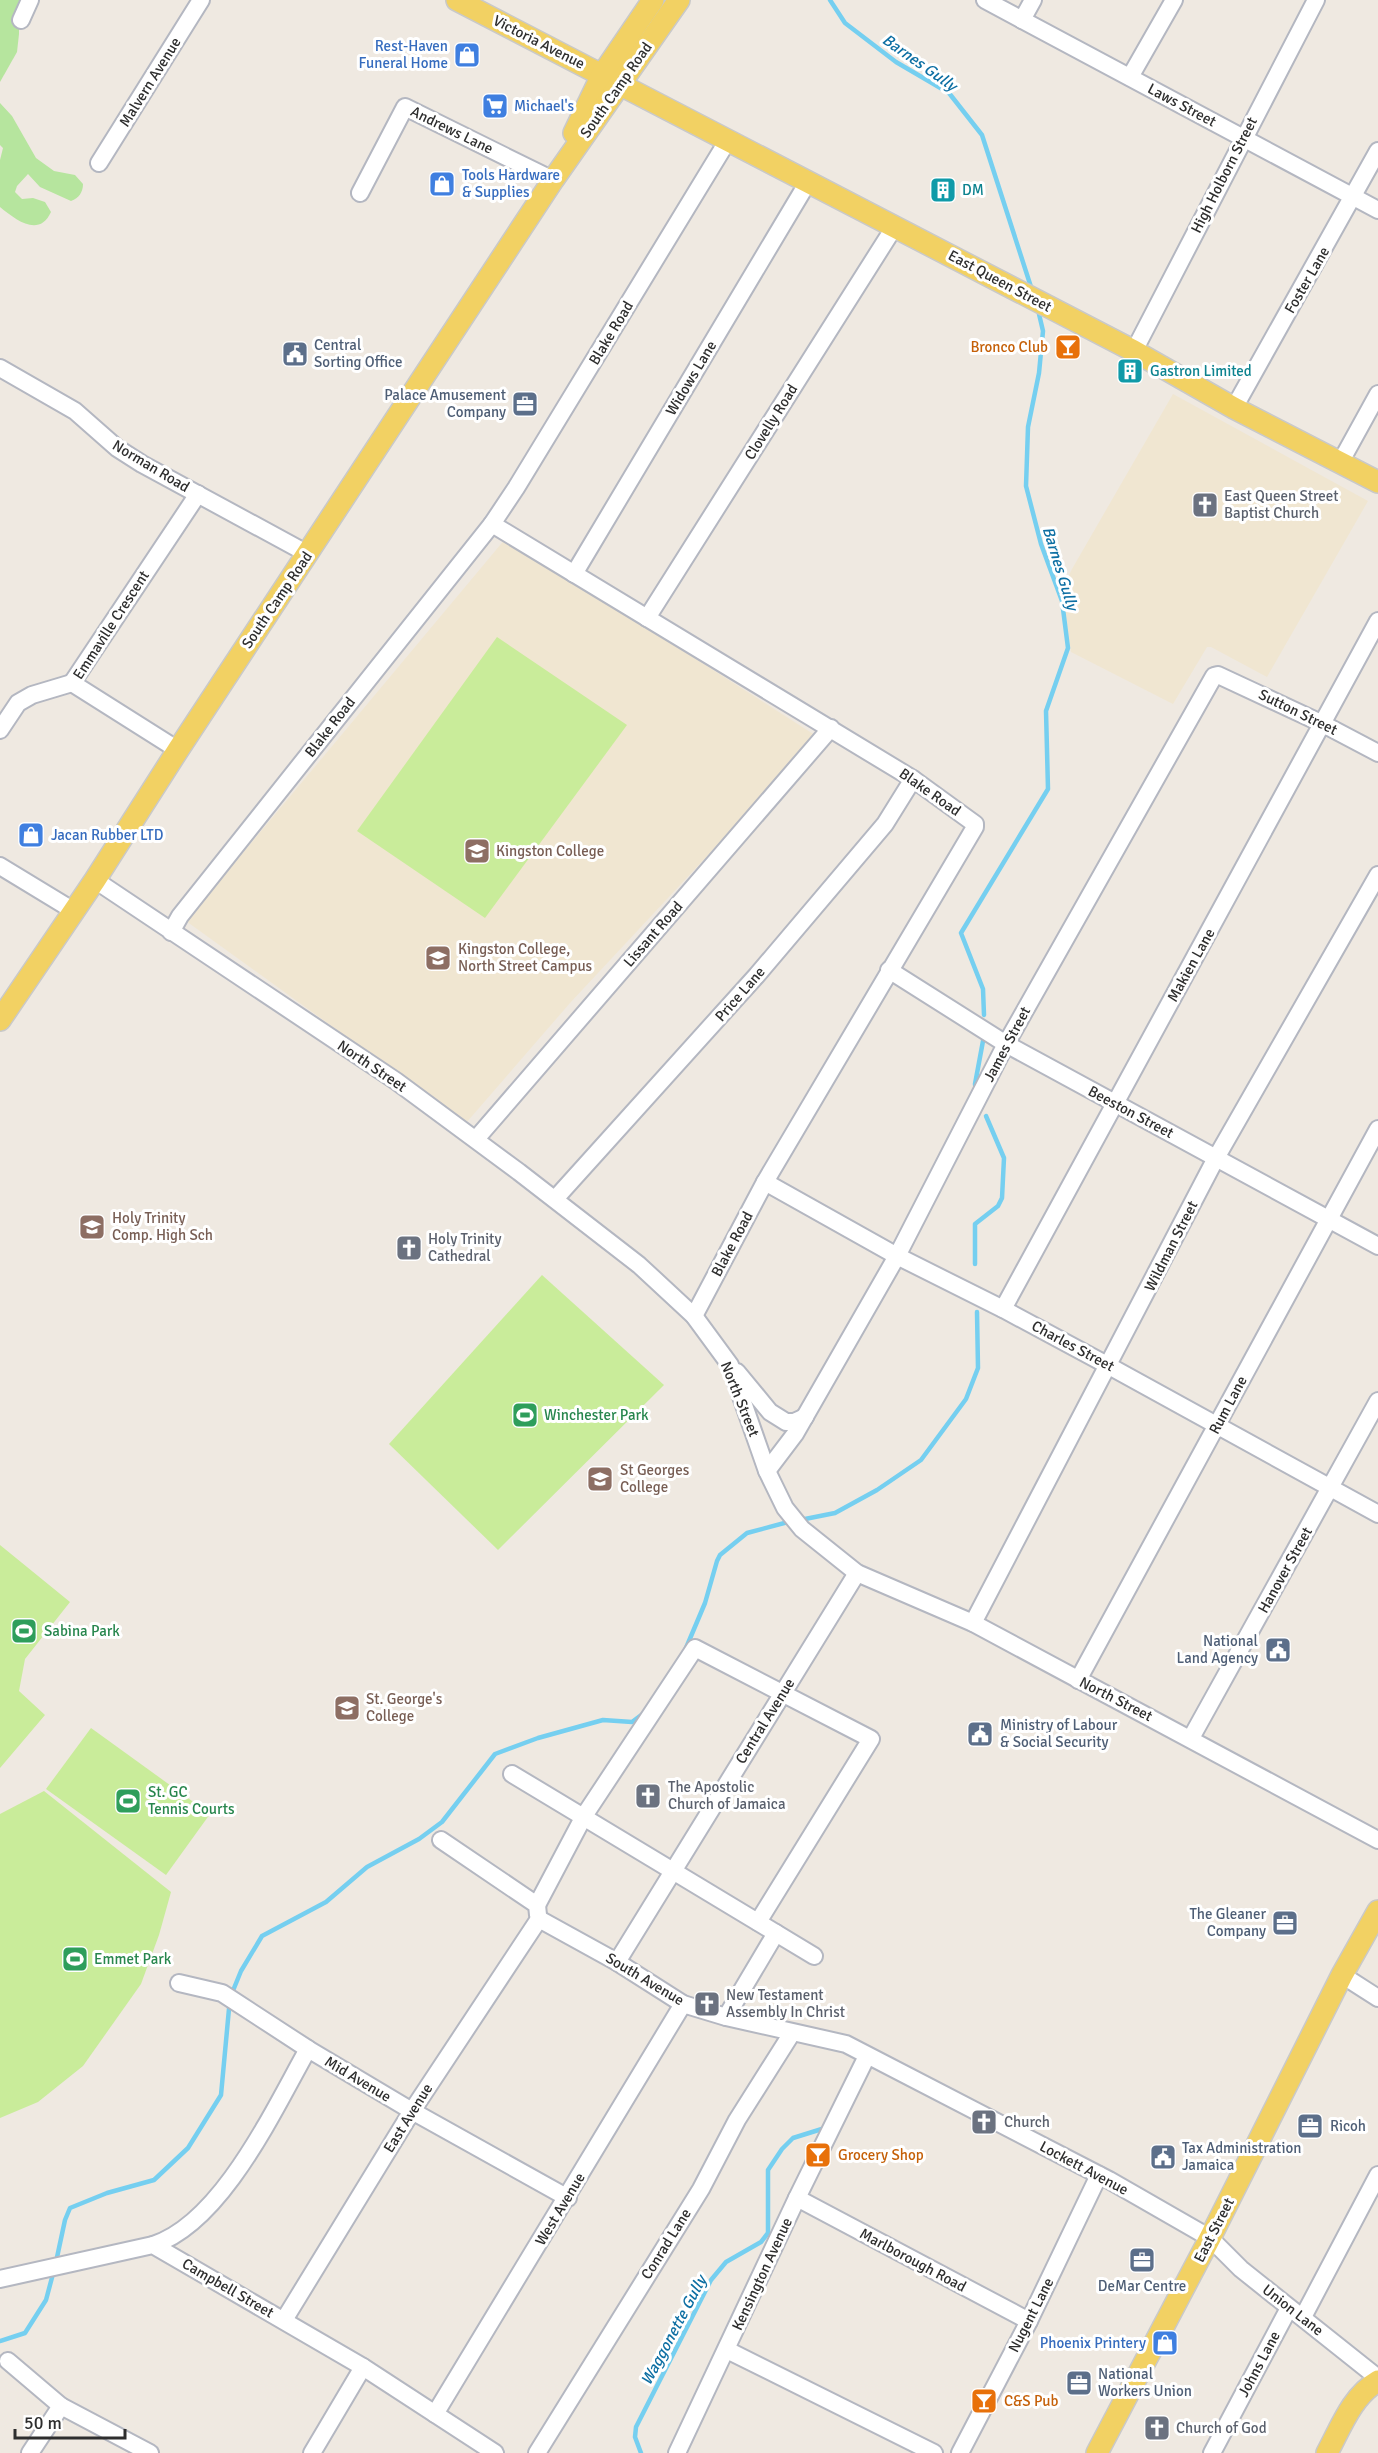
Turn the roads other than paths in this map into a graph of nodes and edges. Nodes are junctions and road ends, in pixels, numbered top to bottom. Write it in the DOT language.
graph roads {
  1 [pos="30,0"];
  2 [pos="201,0"];
  3 [pos="458,0"];
  4 [pos="653,0"];
  5 [pos="679,0"];
  6 [pos="985,0"];
  7 [pos="1033,0"];
  8 [pos="1174,0"];
  9 [pos="1316,0"];
  10 [pos="21,20"];
  11 [pos="1022,20"];
  12 [pos="602,75"];
  13 [pos="1130,77"];
  14 [pos="621,85"];
  15 [pos="1244,137"];
  16 [pos="728,140"];
  17 [pos="1378,151"];
  18 [pos="99,163"];
  19 [pos="553,180"];
  20 [pos="808,182"];
  21 [pos="360,193"];
  22 [pos="1354,197"];
  23 [pos="1378,210"];
  24 [pos="895,226"];
  25 [pos="1134,351"];
  26 [pos="0,368"];
  27 [pos="1378,394"];
  28 [pos="1234,408"];
  29 [pos="1340,463"];
  30 [pos="1378,482"];
  31 [pos="198,494"];
  32 [pos="492,524"];
  33 [pos="308,554"];
  34 [pos="574,574"];
  35 [pos="647,618"];
  36 [pos="1378,621"];
  37 [pos="1216,675"];
  38 [pos="72,683"];
  39 [pos="1323,724"];
  40 [pos="831,728"];
  41 [pos="0,730"];
  42 [pos="178,750"];
  43 [pos="1378,753"];
  44 [pos="913,779"];
  45 [pos="0,866"];
  46 [pos="1378,874"];
  47 [pos="94,880"];
  48 [pos="74,910"];
  49 [pos="171,932"];
  50 [pos="889,970"];
  51 [pos="0,1020"];
  52 [pos="1006,1044"];
  53 [pos="1115,1103"];
  54 [pos="1378,1129"];
  55 [pos="476,1139"];
  56 [pos="1216,1158"];
  57 [pos="765,1182"];
  58 [pos="555,1199"];
  59 [pos="1328,1220"];
  60 [pos="1378,1246"];
  61 [pos="897,1256"];
  62 [pos="1003,1309"];
  63 [pos="694,1316"];
  64 [pos="730,1365"];
  65 [pos="1108,1366"];
  66 [pos="1378,1401"];
  67 [pos="805,1417"];
  68 [pos="1218,1425"];
  69 [pos="767,1471"];
  70 [pos="1330,1488"];
  71 [pos="1378,1514"];
  72 [pos="857,1573"];
  73 [pos="973,1623"];
  74 [pos="1077,1680"];
  75 [pos="782,1694"];
  76 [pos="1191,1738"];
  77 [pos="512,1774"];
  78 [pos="584,1816"];
  79 [pos="441,1840"];
  80 [pos="1378,1840"];
  81 [pos="673,1872"];
  82 [pos="1378,1911"];
  83 [pos="538,1912"];
  84 [pos="758,1922"];
  85 [pos="776,1933"];
  86 [pos="814,1956"];
  87 [pos="617,1962"];
  88 [pos="1342,1975"];
  89 [pos="179,1983"];
  90 [pos="1378,1998"];
  91 [pos="683,2004"];
  92 [pos="726,2017"];
  93 [pos="792,2033"];
  94 [pos="308,2049"];
  95 [pos="867,2056"];
  96 [pos="412,2111"];
  97 [pos="1099,2175"];
  98 [pos="1378,2175"];
  99 [pos="568,2198"];
  100 [pos="796,2198"];
  101 [pos="1210,2238"];
  102 [pos="153,2245"];
  103 [pos="0,2279"];
  104 [pos="1289,2308"];
  105 [pos="1303,2318"];
  106 [pos="284,2320"];
  107 [pos="1029,2321"];
  108 [pos="727,2350"];
  109 [pos="8,2361"];
  110 [pos="363,2367"];
  111 [pos="1378,2380"];
  112 [pos="61,2406"];
  113 [pos="435,2414"];
  114 [pos="30,2453"];
  115 [pos="150,2453"];
  116 [pos="312,2453"];
  117 [pos="495,2453"];
  118 [pos="537,2453"];
  119 [pos="677,2453"];
  120 [pos="934,2453"];
  121 [pos="960,2453"];
  122 [pos="1097,2453"];
  123 [pos="1212,2453"];
  124 [pos="1327,2453"];
  1 -- 10 [label="street"];
  2 -- 18 [label="street, Malvern Avenue"];
  3 -- 12 [label="main road, Victoria Avenue"];
  4 -- 12 [label="main road, South Camp Road"];
  5 -- 14 [label="main road, South Camp Road"];
  6 -- 11 [label="street, Laws Street"];
  7 -- 11 [label="street"];
  8 -- 13 [label="street"];
  9 -- 15 [label="street, High Holborn Street"];
  11 -- 13 [label="street, Laws Street"];
  12 -- 14 [label="main road, Victoria Avenue"];
  12 -- 19 [label="main road, South Camp Road"];
  13 -- 15 [label="street, Laws Street"];
  14 -- 16 [label="main road, East Queen Street"];
  14 -- 19 [label="main road, South Camp Road"];
  15 -- 22 [label="street, Laws Street"];
  15 -- 25 [label="street, High Holborn Street"];
  16 -- 20 [label="main road, East Queen Street"];
  16 -- 32 [label="street, Blake Road"];
  17 -- 22 [label="street, Foster Lane"];
  19 -- 21 [label="street, Andrews Lane"];
  19 -- 33 [label="main road, South Camp Road"];
  20 -- 24 [label="main road, East Queen Street"];
  20 -- 34 [label="street, Widows Lane"];
  22 -- 23 [label="street, Laws Street"];
  22 -- 28 [label="street, Foster Lane"];
  24 -- 25 [label="main road, East Queen Street"];
  24 -- 35 [label="street, Clovelly Road"];
  25 -- 28 [label="main road, East Queen Street"];
  26 -- 31 [label="street, Norman Road"];
  27 -- 29 [label="street"];
  28 -- 29 [label="main road, East Queen Street"];
  29 -- 30 [label="main road, East Queen Street"];
  31 -- 33 [label="street, Norman Road"];
  31 -- 38 [label="street, Emmaville Crescent"];
  32 -- 34 [label="street, Blake Road"];
  32 -- 49 [label="street, Blake Road"];
  33 -- 42 [label="main road, South Camp Road"];
  34 -- 35 [label="street, Blake Road"];
  35 -- 40 [label="street, Blake Road"];
  36 -- 39 [label="street, Makien Lane"];
  37 -- 39 [label="street, Sutton Street"];
  37 -- 52 [label="street, James Street"];
  38 -- 41 [label="street"];
  38 -- 42 [label="street, Emmaville Crescent"];
  39 -- 43 [label="street, Sutton Street"];
  39 -- 53 [label="street, Makien Lane"];
  40 -- 44 [label="street, Blake Road"];
  40 -- 55 [label="street, Lissant Road"];
  42 -- 47 [label="main road, South Camp Road"];
  44 -- 50 [label="street, Blake Road"];
  44 -- 58 [label="street, Price Lane"];
  45 -- 48 [label="street"];
  46 -- 56 [label="street, Wildman Street"];
  47 -- 48 [label="main road, South Camp Road"];
  47 -- 49 [label="street, North Street"];
  48 -- 51 [label="main road, South Camp Road"];
  49 -- 55 [label="street, North Street"];
  50 -- 52 [label="street, Beeston Street"];
  50 -- 57 [label="street, Blake Road"];
  52 -- 53 [label="street, Beeston Street"];
  52 -- 61 [label="street, James Street"];
  53 -- 56 [label="street, Beeston Street"];
  53 -- 62 [label="street, Makien Lane"];
  54 -- 59 [label="street, Rum Lane"];
  55 -- 58 [label="street, North Street"];
  56 -- 59 [label="street, Beeston Street"];
  56 -- 65 [label="street, Wildman Street"];
  57 -- 61 [label="street, Charles Street"];
  57 -- 63 [label="street, Blake Road"];
  58 -- 63 [label="street, North Street"];
  59 -- 60 [label="street, Beeston Street"];
  59 -- 68 [label="street, Rum Lane"];
  61 -- 62 [label="street, Charles Street"];
  61 -- 67 [label="street, James Street"];
  62 -- 65 [label="street, Charles Street"];
  63 -- 64 [label="street, North Street"];
  64 -- 67 [label="street"];
  64 -- 69 [label="street, North Street"];
  65 -- 68 [label="street, Charles Street"];
  65 -- 73 [label="street, Wildman Street"];
  66 -- 70 [label="street, Hanover Street"];
  67 -- 69 [label="street, James Street"];
  68 -- 70 [label="street, Charles Street"];
  68 -- 74 [label="street, Rum Lane"];
  69 -- 72 [label="street, North Street"];
  70 -- 71 [label="street, Charles Street"];
  70 -- 76 [label="street, Hanover Street"];
  72 -- 73 [label="street, North Street"];
  72 -- 75 [label="street, Central Avenue"];
  73 -- 74 [label="street, North Street"];
  74 -- 76 [label="street, North Street"];
  75 -- 78 [label="street, East Avenue"];
  75 -- 81 [label="street, Central Avenue"];
  75 -- 84 [label="street"];
  76 -- 80 [label="street, North Street"];
  77 -- 78 [label="street"];
  78 -- 81 [label="street"];
  78 -- 83 [label="street, East Avenue"];
  79 -- 83 [label="street, South Avenue"];
  81 -- 84 [label="street"];
  81 -- 87 [label="street, Central Avenue"];
  82 -- 88 [label="main road, East Street"];
  83 -- 87 [label="street, South Avenue"];
  83 -- 96 [label="street, East Avenue"];
  84 -- 85 [label="street"];
  85 -- 86 [label="street"];
  85 -- 92 [label="street"];
  87 -- 91 [label="street, South Avenue"];
  88 -- 90 [label="street"];
  88 -- 101 [label="main road, East Street"];
  89 -- 94 [label="street, Mid Avenue"];
  91 -- 92 [label="street, South Avenue"];
  91 -- 99 [label="street, West Avenue"];
  92 -- 93 [label="street, South Avenue"];
  93 -- 95 [label="street, Lockett Avenue"];
  93 -- 118 [label="street, Conrad Lane"];
  94 -- 96 [label="street, Mid Avenue"];
  94 -- 102 [label="street"];
  95 -- 97 [label="street, Lockett Avenue"];
  95 -- 100 [label="street, Kensington Avenue"];
  96 -- 99 [label="street, Mid Avenue"];
  96 -- 106 [label="street, East Avenue"];
  97 -- 101 [label="street, Lockett Avenue"];
  97 -- 107 [label="street, Nugent Lane"];
  98 -- 105 [label="street"];
  99 -- 113 [label="street, West Avenue"];
  100 -- 107 [label="street, Marlborough Road"];
  100 -- 108 [label="street, Kensington Avenue"];
  101 -- 104 [label="street, Union Lane"];
  101 -- 122 [label="main road, East Street"];
  102 -- 103 [label="street"];
  102 -- 106 [label="street, Campbell Street"];
  104 -- 105 [label="street, Union Lane"];
  104 -- 123 [label="street, Johns Lane"];
  105 -- 111 [label="street, Union Lane"];
  106 -- 110 [label="street, Campbell Street"];
  107 -- 121 [label="street, Nugent Lane"];
  108 -- 119 [label="street"];
  108 -- 120 [label="street, Kensington Avenue"];
  109 -- 112 [label="street"];
  110 -- 113 [label="street, Campbell Street"];
  110 -- 116 [label="street"];
  111 -- 124 [label="main road"];
  112 -- 114 [label="street"];
  112 -- 115 [label="street"];
  113 -- 117 [label="street, Campbell Street"];
}
